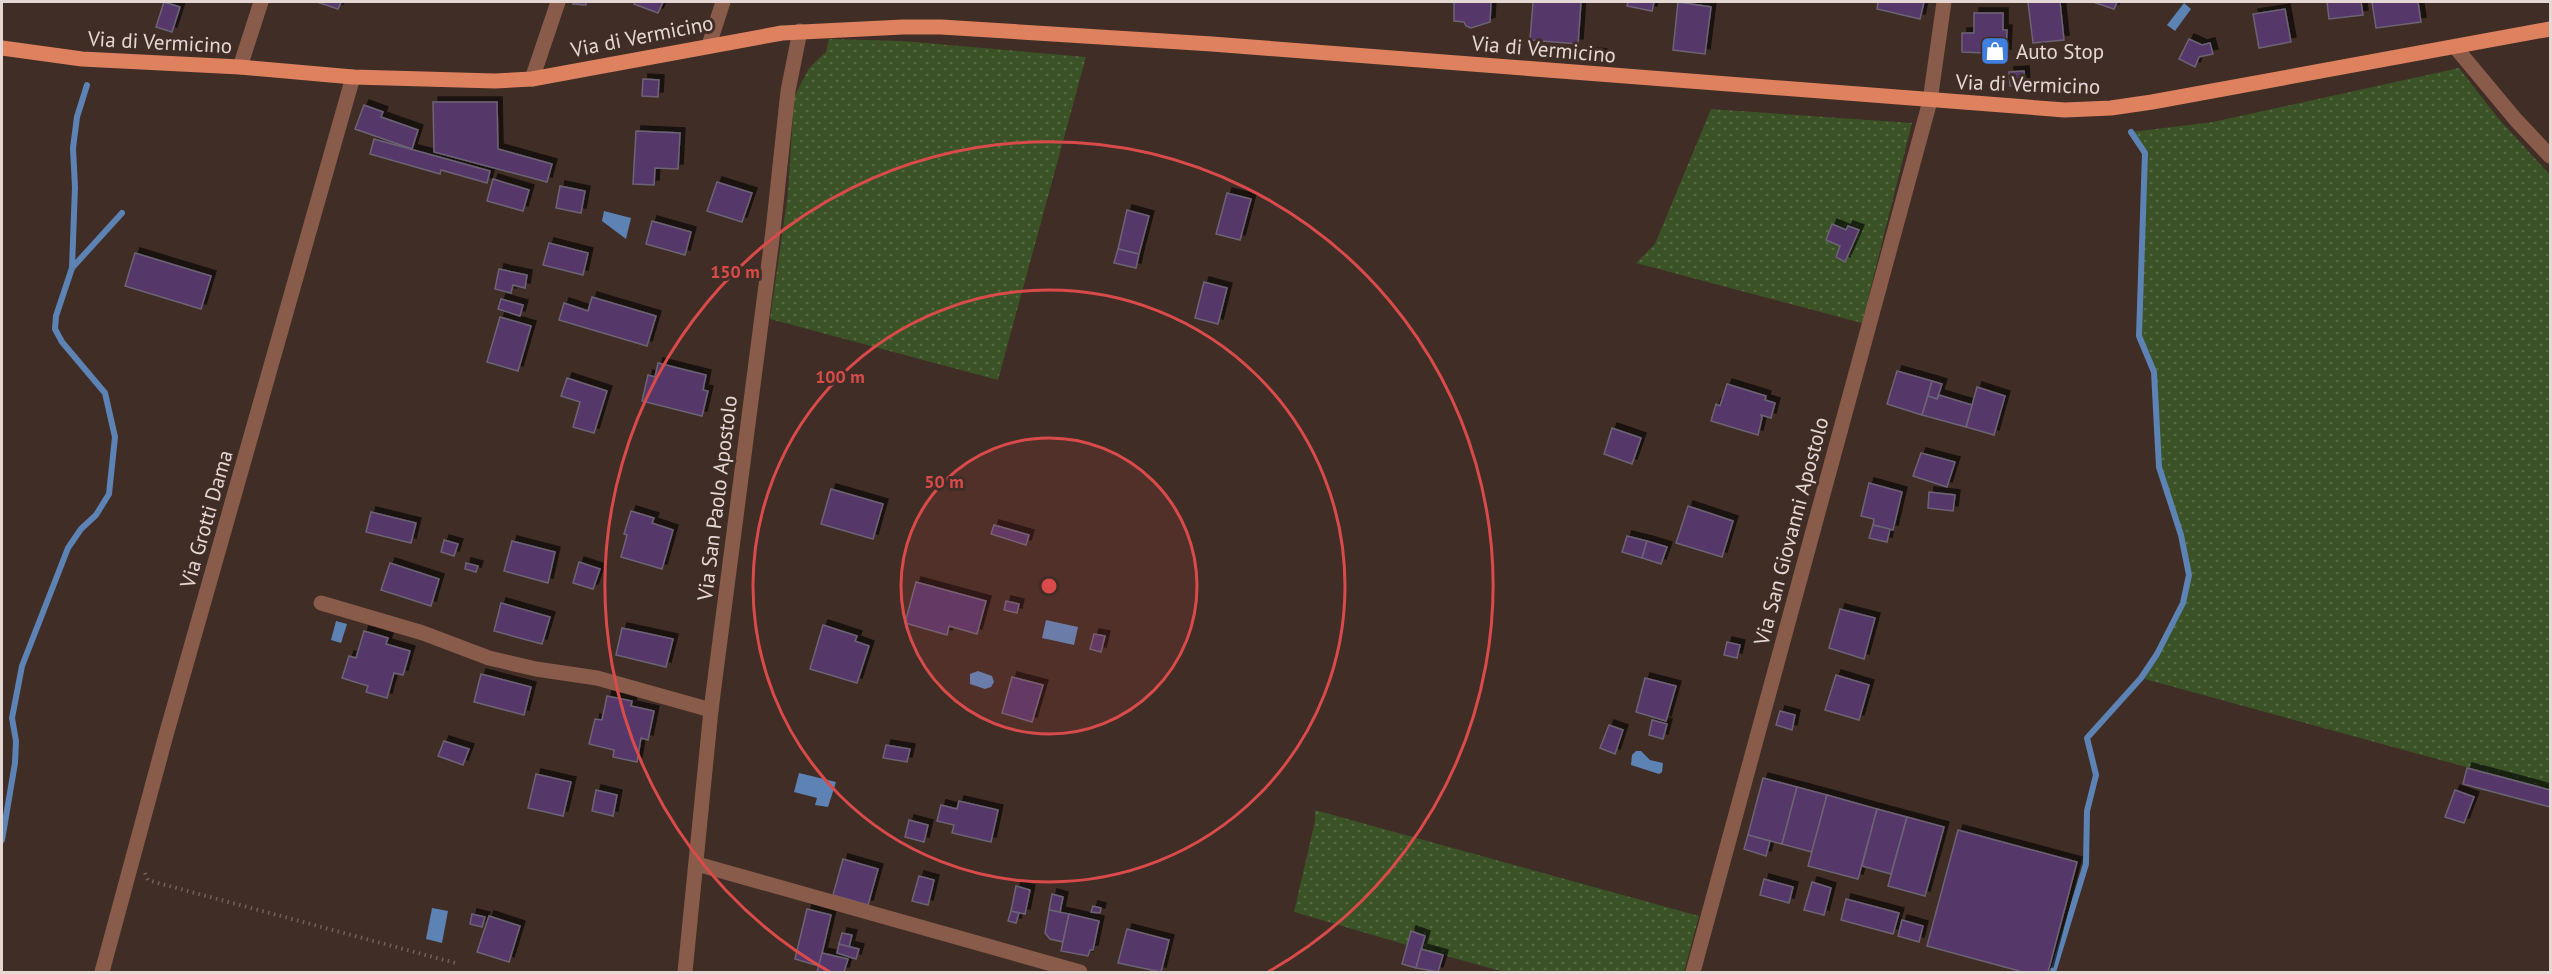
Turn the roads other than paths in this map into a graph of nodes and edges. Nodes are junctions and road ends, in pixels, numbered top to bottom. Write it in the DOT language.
graph roads {
  1 [pos="261,2"];
  2 [pos="558,2"];
  3 [pos="723,2"];
  4 [pos="1944,2"];
  5 [pos="2550,29"];
  6 [pos="800,31"];
  7 [pos="709,45"];
  8 [pos="2,48"];
  9 [pos="2456,48"];
  10 [pos="240,67"];
  11 [pos="353,77"];
  12 [pos="532,79"];
  13 [pos="1930,101"];
  14 [pos="2550,156"];
  15 [pos="321,603"];
  16 [pos="711,710"];
  17 [pos="697,864"];
  18 [pos="102,972"];
  19 [pos="685,972"];
  20 [pos="1080,972"];
  21 [pos="1693,972"];
  1 -- 10 [label="street"];
  2 -- 12 [label="street, Via di Vermicino"];
  3 -- 7 [label="street"];
  4 -- 13 [label="street, Via San Giovanni Apostolo"];
  5 -- 9 [label="main road, Via di Vermicino"];
  6 -- 7 [label="main road, Via di Vermicino"];
  6 -- 13 [label="main road, Via di Vermicino"];
  6 -- 16 [label="street, Via San Paolo Apostolo"];
  7 -- 12 [label="main road, Via di Vermicino"];
  8 -- 10 [label="main road, Via di Vermicino"];
  9 -- 13 [label="main road, Via di Vermicino"];
  9 -- 14 [label="street"];
  10 -- 11 [label="main road, Via di Vermicino"];
  11 -- 12 [label="main road, Via di Vermicino"];
  11 -- 18 [label="street, Via Grotti Dama"];
  13 -- 21 [label="street, Via San Giovanni Apostolo"];
  15 -- 16 [label="street"];
  16 -- 17 [label="street, Via San Paolo Apostolo"];
  17 -- 19 [label="street, Via San Paolo Apostolo"];
  17 -- 20 [label="street"];
}
